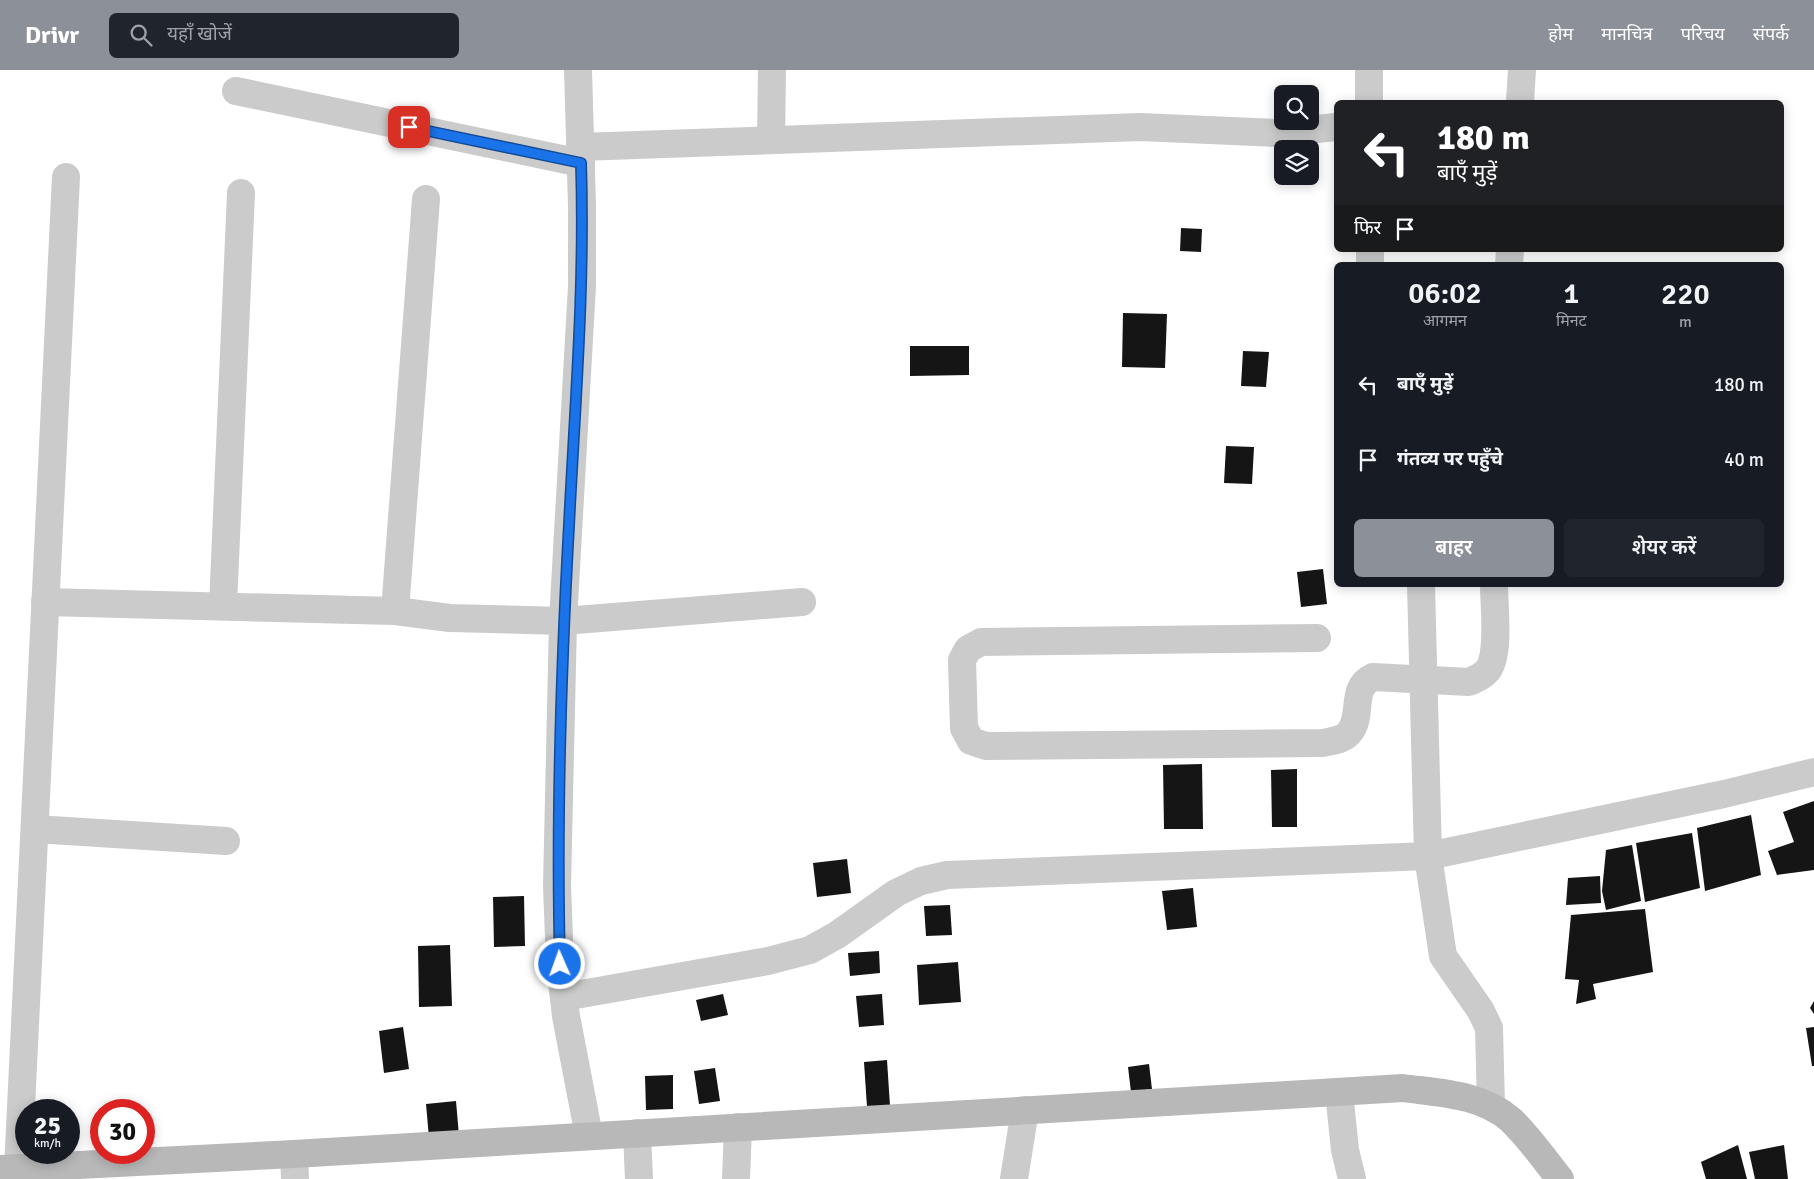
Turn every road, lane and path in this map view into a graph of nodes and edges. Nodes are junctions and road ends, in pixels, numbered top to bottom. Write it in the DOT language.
graph roads {
  1 [pos="578,70"];
  2 [pos="772,70"];
  3 [pos="1369,70"];
  4 [pos="1522,70"];
  5 [pos="236,91"];
  6 [pos="1369,100"];
  7 [pos="1520,100"];
  8 [pos="1334,128"];
  9 [pos="771,140"];
  10 [pos="581,155"];
  11 [pos="66,177"];
  12 [pos="241,194"];
  13 [pos="426,199"];
  14 [pos="1421,587"];
  15 [pos="1494,587"];
  16 [pos="45,602"];
  17 [pos="802,602"];
  18 [pos="223,606"];
  19 [pos="395,610"];
  20 [pos="563,621"];
  21 [pos="1317,638"];
  22 [pos="1424,681"];
  23 [pos="1814,772"];
  24 [pos="35,829"];
  25 [pos="226,841"];
  26 [pos="1428,856"];
  27 [pos="564,997"];
  28 [pos="1339,1092"];
  29 [pos="1491,1106"];
  30 [pos="1025,1110"];
  31 [pos="738,1127"];
  32 [pos="637,1133"];
  33 [pos="589,1136"];
  34 [pos="295,1167"];
  35 [pos="12,1172"];
  36 [pos="638,1179"];
  37 [pos="736,1179"];
  38 [pos="1014,1179"];
  39 [pos="1352,1179"];
  40 [pos="1560,1179"];
  1 -- 10 [label="street"];
  2 -- 9 [label="street"];
  3 -- 6 [label="street"];
  4 -- 7 [label="street"];
  5 -- 10 [label="street"];
  8 -- 9 [label="street"];
  9 -- 10 [label="street"];
  10 -- 20 [label="street"];
  11 -- 16 [label="street"];
  12 -- 18 [label="street"];
  13 -- 19 [label="street"];
  14 -- 22 [label="street"];
  15 -- 22 [label="street"];
  16 -- 18 [label="street"];
  16 -- 24 [label="street"];
  17 -- 20 [label="street"];
  18 -- 19 [label="street"];
  19 -- 20 [label="street"];
  20 -- 27 [label="street"];
  21 -- 22 [label="street"];
  22 -- 26 [label="street"];
  23 -- 26 [label="street"];
  24 -- 25 [label="street"];
  24 -- 35 [label="street"];
  26 -- 27 [label="street"];
  26 -- 29 [label="street"];
  27 -- 33 [label="street"];
  28 -- 29 [label="street"];
  28 -- 30 [label="street"];
  28 -- 39 [label="street"];
  29 -- 40 [label="street"];
  30 -- 31 [label="street"];
  30 -- 38 [label="street"];
  31 -- 32 [label="street"];
  31 -- 37 [label="street"];
  32 -- 33 [label="street"];
  32 -- 36 [label="street"];
  33 -- 34 [label="street"];
  34 -- 35 [label="street"];
}
